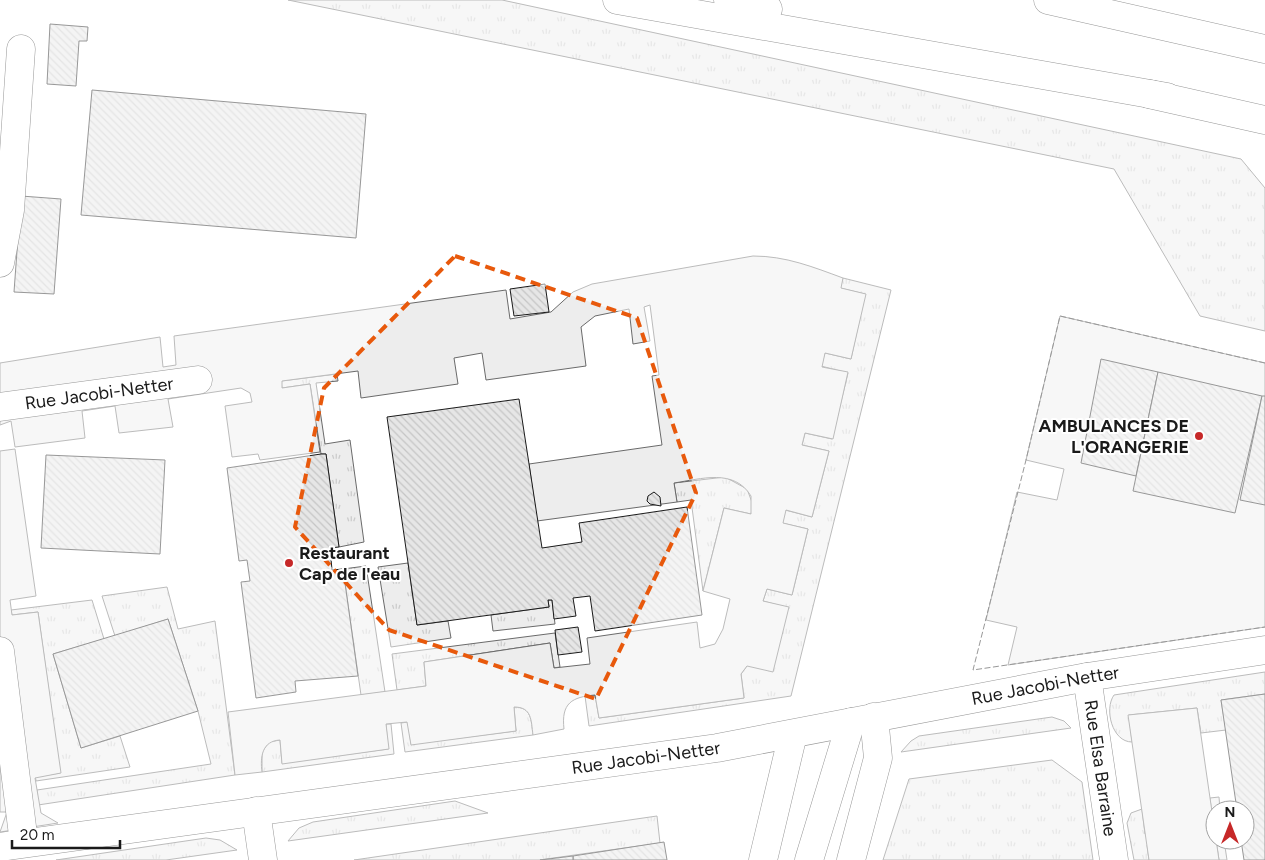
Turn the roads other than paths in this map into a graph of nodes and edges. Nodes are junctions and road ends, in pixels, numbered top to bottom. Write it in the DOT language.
graph roads {
  1 [pos="617,0"];
  2 [pos="728,0"];
  3 [pos="1048,0"];
  4 [pos="1070,0"];
  5 [pos="1118,14"];
  6 [pos="21,49"];
  7 [pos="1265,49"];
  8 [pos="1166,98"];
  9 [pos="1265,120"];
  10 [pos="0,263"];
  11 [pos="198,380"];
  12 [pos="0,407"];
  13 [pos="1265,650"];
  14 [pos="0,651"];
  15 [pos="1087,677"];
  16 [pos="863,720"];
  17 [pos="793,734"];
  18 [pos="256,812"];
  19 [pos="12,845"];
  20 [pos="263,860"];
  21 [pos="763,860"];
  22 [pos="809,860"];
  23 [pos="851,860"];
  24 [pos="1114,860"];
  1 -- 8 [label="main road"];
  2 -- 8 [label="main road"];
  3 -- 5 [label="main road"];
  4 -- 5 [label="main road"];
  5 -- 7 [label="main road"];
  6 -- 10 [label="main road"];
  8 -- 9 [label="main road"];
  11 -- 12 [label="main road, Rue Jacobi-Netter"];
  13 -- 15 [label="main road, Rue Jacobi-Netter"];
  14 -- 19 [label="main road, Rue Jacobi-Netter"];
  15 -- 16 [label="main road, Rue Jacobi-Netter"];
  15 -- 24 [label="main road, Rue Elsa Barraine"];
  16 -- 17 [label="main road, Rue Jacobi-Netter"];
  16 -- 22 [label="main road"];
  16 -- 23 [label="main road"];
  17 -- 18 [label="main road, Rue Jacobi-Netter"];
  17 -- 21 [label="main road"];
  18 -- 19 [label="main road, Rue Jacobi-Netter"];
  18 -- 20 [label="main road"];
}
